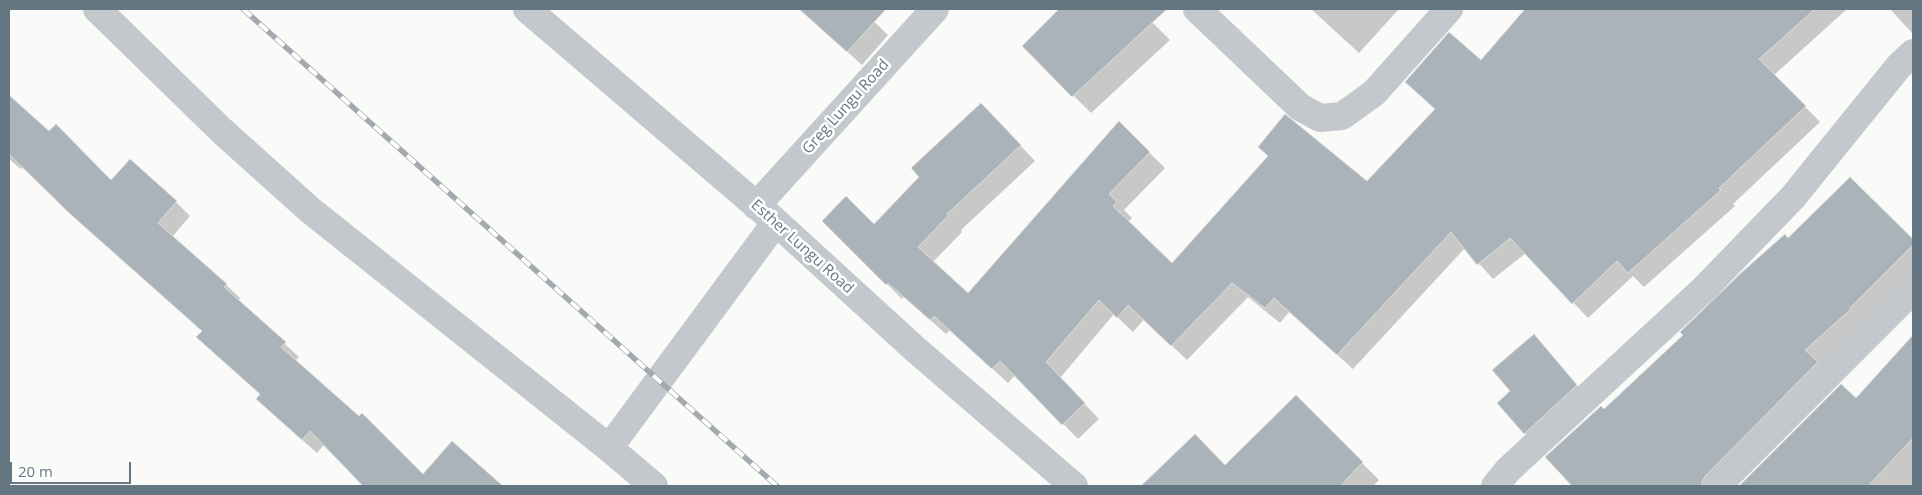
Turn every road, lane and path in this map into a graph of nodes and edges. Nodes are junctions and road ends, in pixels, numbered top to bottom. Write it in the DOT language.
graph roads {
  1 [pos="97,9"];
  2 [pos="527,9"];
  3 [pos="936,9"];
  4 [pos="1197,9"];
  5 [pos="1449,9"];
  6 [pos="1913,53"];
  7 [pos="766,214"];
  8 [pos="1913,290"];
  9 [pos="609,448"];
  10 [pos="654,486"];
  11 [pos="1074,486"];
  12 [pos="1496,486"];
  13 [pos="1717,486"];
  1 -- 9 [label="street"];
  2 -- 7 [label="street, Esther Lungu Road"];
  3 -- 7 [label="street, Greg Lungu Road"];
  4 -- 5 [label="street"];
  6 -- 12 [label="street"];
  7 -- 9 [label="street, Greg Lungu Road"];
  7 -- 11 [label="street, Esther Lungu Road"];
  8 -- 13 [label="street"];
  9 -- 10 [label="street"];
}
